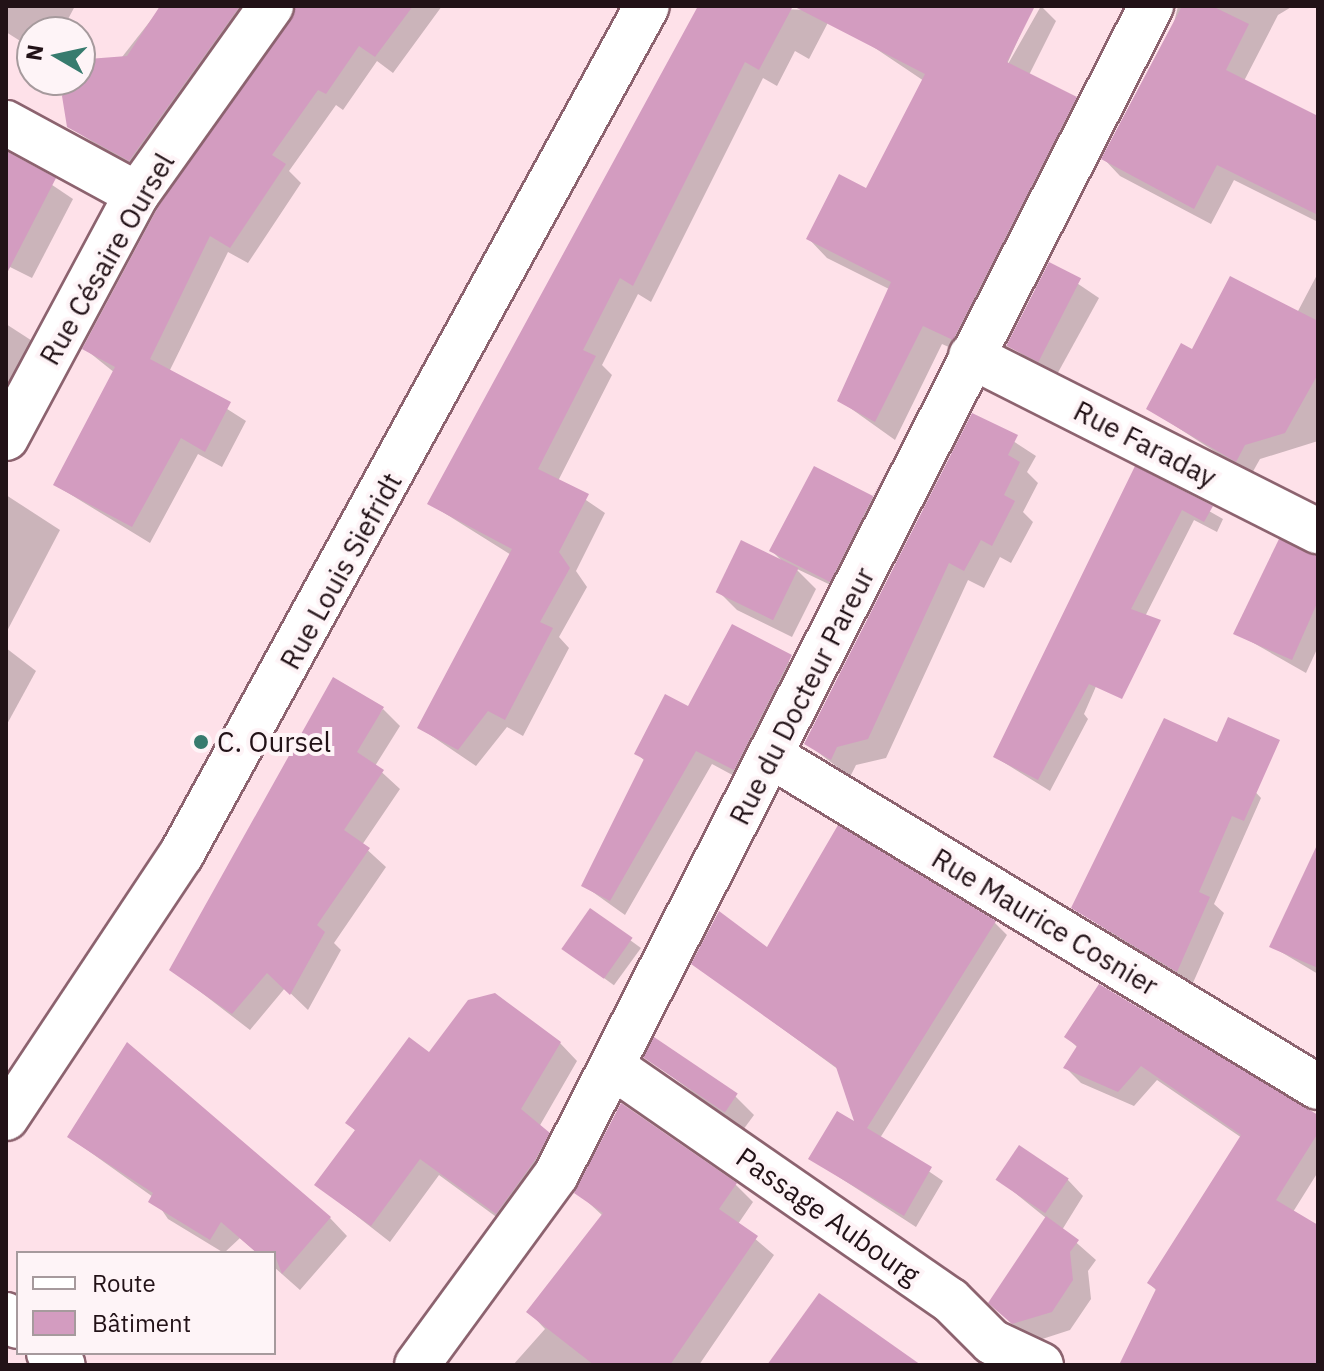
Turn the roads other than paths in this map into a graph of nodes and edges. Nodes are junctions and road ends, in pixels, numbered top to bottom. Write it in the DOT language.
graph roads {
  1 [pos="271,6"];
  2 [pos="647,6"];
  3 [pos="1151,6"];
  4 [pos="6,123"];
  5 [pos="137,194"];
  6 [pos="971,356"];
  7 [pos="6,438"];
  8 [pos="1318,531"];
  9 [pos="773,757"];
  10 [pos="613,1067"];
  11 [pos="1314,1074"];
  12 [pos="6,1118"];
  13 [pos="417,1365"];
  14 [pos="1041,1365"];
  1 -- 5 [label="street, Rue Césaire Oursel"];
  2 -- 12 [label="street, Rue Louis Siefridt"];
  3 -- 6 [label="street, Rue du Docteur Pareur"];
  4 -- 5 [label="street"];
  5 -- 7 [label="street, Rue Césaire Oursel"];
  6 -- 8 [label="street, Rue Faraday"];
  6 -- 9 [label="street, Rue du Docteur Pareur"];
  9 -- 10 [label="street, Rue du Docteur Pareur"];
  9 -- 11 [label="street, Rue Maurice Cosnier"];
  10 -- 13 [label="street, Rue du Docteur Pareur"];
  10 -- 14 [label="street, Passage Aubourg"];
}
